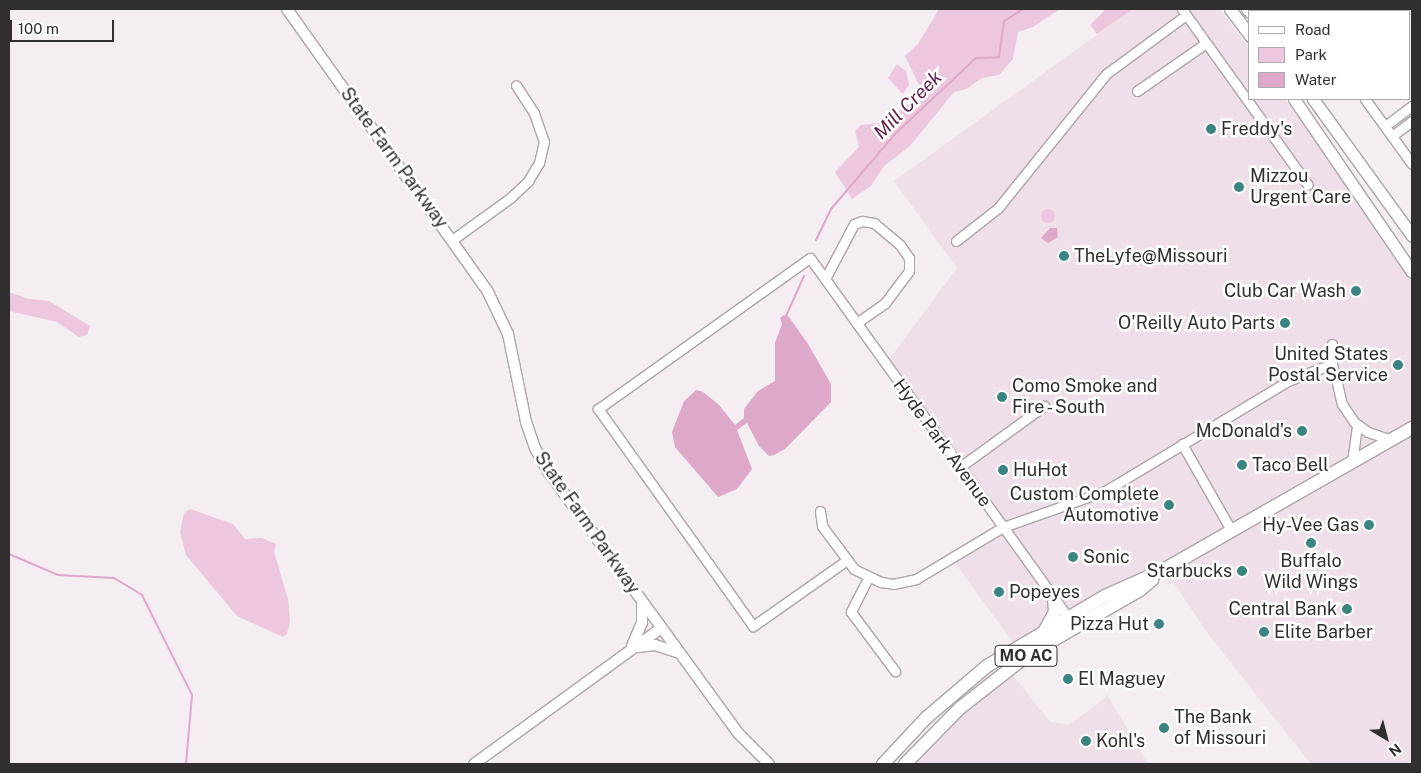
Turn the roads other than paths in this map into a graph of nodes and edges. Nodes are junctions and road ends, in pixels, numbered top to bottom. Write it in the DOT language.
graph roads {
  1 [pos="287,9"];
  2 [pos="1230,9"];
  3 [pos="1234,9"];
  4 [pos="1184,12"];
  5 [pos="1248,24"];
  6 [pos="1248,33"];
  7 [pos="1206,43"];
  8 [pos="516,85"];
  9 [pos="1137,91"];
  10 [pos="1248,96"];
  11 [pos="1251,100"];
  12 [pos="1295,100"];
  13 [pos="1305,100"];
  14 [pos="1314,100"];
  15 [pos="1366,100"];
  16 [pos="1412,106"];
  17 [pos="1412,121"];
  18 [pos="1385,126"];
  19 [pos="1392,136"];
  20 [pos="1350,150"];
  21 [pos="1412,164"];
  22 [pos="1308,185"];
  23 [pos="1412,236"];
  24 [pos="452,240"];
  25 [pos="956,241"];
  26 [pos="1412,272"];
  27 [pos="825,278"];
  28 [pos="856,323"];
  29 [pos="1332,344"];
  30 [pos="1332,364"];
  31 [pos="1044,406"];
  32 [pos="1357,426"];
  33 [pos="1412,428"];
  34 [pos="1391,440"];
  35 [pos="1182,444"];
  36 [pos="1352,462"];
  37 [pos="960,467"];
  38 [pos="820,511"];
  39 [pos="1003,527"];
  40 [pos="1232,530"];
  41 [pos="847,560"];
  42 [pos="868,578"];
  43 [pos="1054,598"];
  44 [pos="642,602"];
  45 [pos="1072,623"];
  46 [pos="661,628"];
  47 [pos="1044,633"];
  48 [pos="630,650"];
  49 [pos="679,653"];
  50 [pos="895,671"];
  51 [pos="474,764"];
  52 [pos="769,764"];
  53 [pos="883,764"];
  54 [pos="905,764"];
  1 -- 24 [label="street, State Farm Parkway"];
  2 -- 6 [label="main road"];
  3 -- 5 [label="main road"];
  4 -- 7 [label="street"];
  4 -- 25 [label="street"];
  7 -- 9 [label="street"];
  7 -- 10 [label="street"];
  8 -- 24 [label="street"];
  11 -- 22 [label="street"];
  12 -- 26 [label="main road"];
  13 -- 20 [label="main road"];
  14 -- 20 [label="main road"];
  15 -- 18 [label="street"];
  16 -- 18 [label="street"];
  17 -- 19 [label="street"];
  18 -- 19 [label="street"];
  19 -- 21 [label="street"];
  20 -- 23 [label="main road"];
  24 -- 44 [label="street, State Farm Parkway"];
  27 -- 28 [label="street, Hyde Park Avenue"];
  27 -- 28 [label="street"];
  27 -- 41 [label="street, Hyde Park Avenue"];
  28 -- 37 [label="street, Hyde Park Avenue"];
  29 -- 30 [label="street"];
  30 -- 32 [label="street"];
  30 -- 35 [label="street"];
  31 -- 37 [label="street"];
  32 -- 34 [label="street"];
  32 -- 36 [label="street"];
  33 -- 34 [label="main road, MO AC"];
  34 -- 36 [label="main road, MO AC"];
  35 -- 39 [label="street"];
  35 -- 40 [label="street"];
  36 -- 40 [label="main road, MO AC"];
  37 -- 39 [label="street, Hyde Park Avenue"];
  38 -- 41 [label="street"];
  39 -- 42 [label="street"];
  39 -- 43 [label="street, Hyde Park Avenue"];
  40 -- 45 [label="main road, MO AC"];
  41 -- 42 [label="street"];
  42 -- 50 [label="street"];
  43 -- 45 [label="street, Hyde Park Avenue"];
  43 -- 47 [label="main road"];
  44 -- 46 [label="street, State Farm Parkway"];
  44 -- 48 [label="street"];
  45 -- 47 [label="main road, MO AC"];
  45 -- 54 [label="main road, MO AC"];
  46 -- 48 [label="street"];
  46 -- 49 [label="street, State Farm Parkway"];
  47 -- 53 [label="main road, MO AC"];
  48 -- 49 [label="street"];
  48 -- 51 [label="street"];
  49 -- 52 [label="street, State Farm Parkway"];
}
